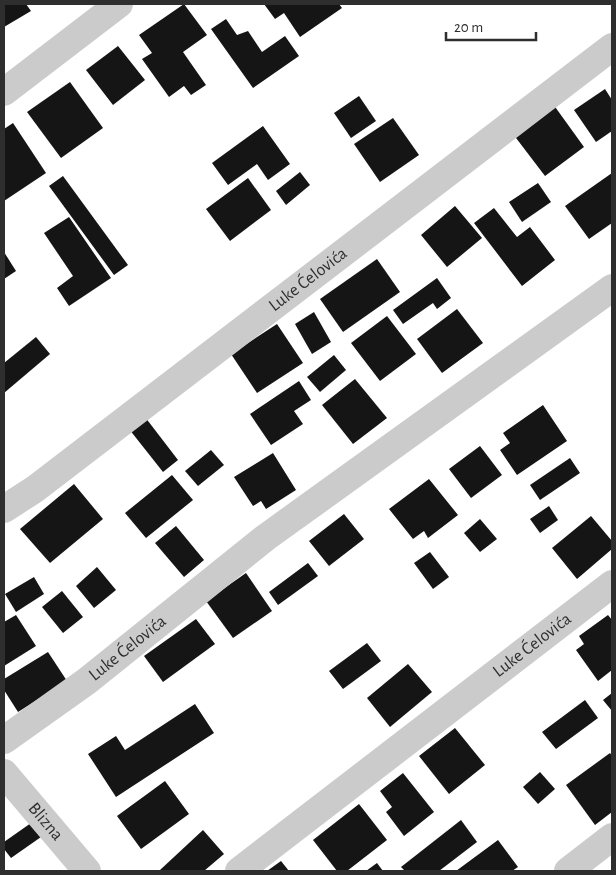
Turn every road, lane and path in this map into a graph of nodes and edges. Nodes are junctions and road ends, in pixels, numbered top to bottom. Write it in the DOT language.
graph roads {
  1 [pos="119,4"];
  2 [pos="612,47"];
  3 [pos="4,92"];
  4 [pos="612,288"];
  5 [pos="4,509"];
  6 [pos="612,584"];
  7 [pos="4,740"];
  8 [pos="4,773"];
  9 [pos="612,837"];
  10 [pos="87,871"];
  11 [pos="238,871"];
  12 [pos="568,871"];
  1 -- 3 [label="street"];
  2 -- 5 [label="street, Luke Ćelovića"];
  4 -- 7 [label="street, Luke Ćelovića"];
  6 -- 11 [label="street, Luke Ćelovića"];
  8 -- 10 [label="street, Blizna"];
  9 -- 12 [label="street"];
}
